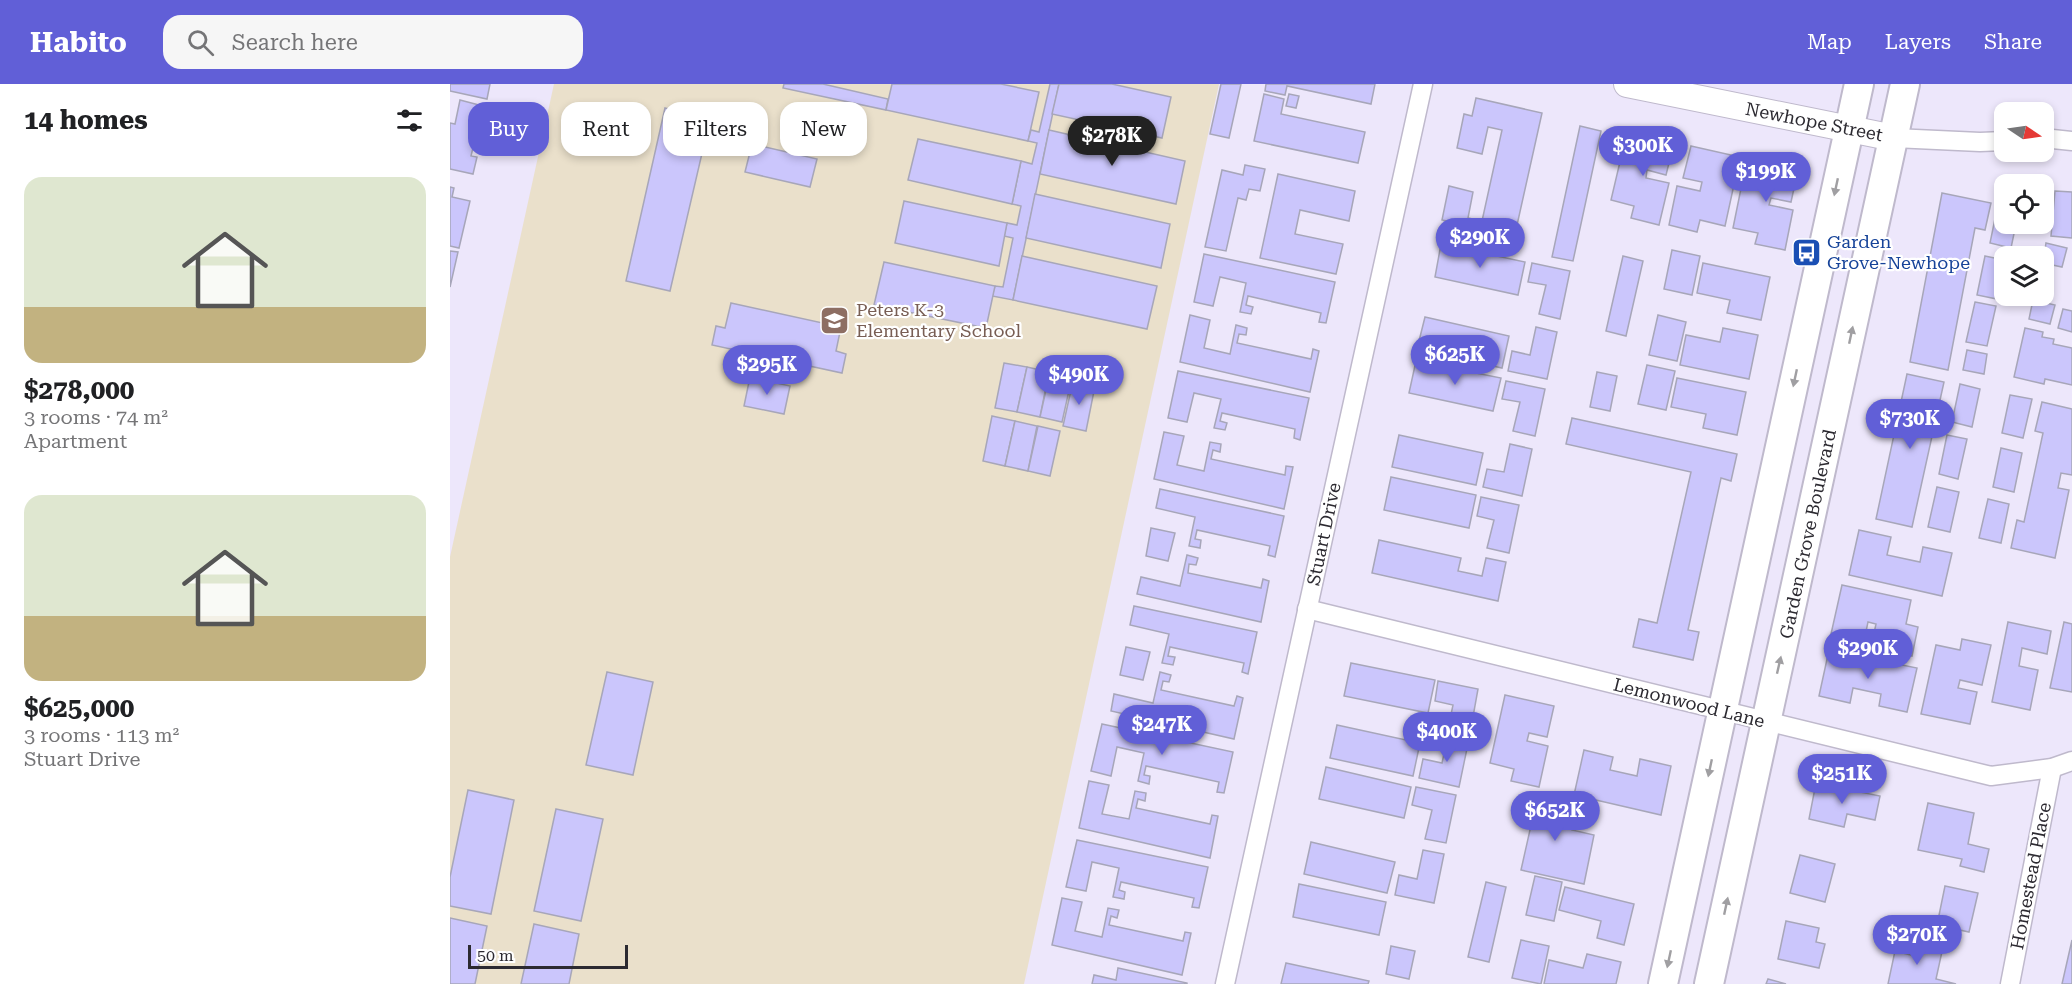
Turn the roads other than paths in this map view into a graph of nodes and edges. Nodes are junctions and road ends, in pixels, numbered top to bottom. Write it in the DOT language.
graph roads {
  1 [pos="1423,84"];
  2 [pos="1627,84"];
  3 [pos="1859,84"];
  4 [pos="1905,84"];
  5 [pos="1849,130"];
  6 [pos="1894,138"];
  7 [pos="2054,139"];
  8 [pos="1994,141"];
  9 [pos="2072,141"];
  10 [pos="1307,609"];
  11 [pos="1722,711"];
  12 [pos="1766,722"];
  13 [pos="2072,761"];
  14 [pos="2052,768"];
  15 [pos="1225,984"];
  16 [pos="1663,984"];
  17 [pos="1709,984"];
  18 [pos="2010,984"];
  1 -- 10 [label="street, Stuart Drive"];
  2 -- 5 [label="street, Newhope Street"];
  3 -- 5 [label="main road"];
  4 -- 6 [label="main road, Garden Grove Boulevard"];
  5 -- 6 [label="street, Newhope Street"];
  5 -- 11 [label="main road, one-way"];
  6 -- 8 [label="street, Newhope Street"];
  12 -- 6 [label="main road, Garden Grove Boulevard, one-way"];
  7 -- 9 [label="street"];
  10 -- 11 [label="street, Lemonwood Lane"];
  10 -- 15 [label="street, Stuart Drive"];
  11 -- 12 [label="street, Lemonwood Lane"];
  11 -- 16 [label="main road, one-way"];
  12 -- 14 [label="street, Lemonwood Lane"];
  17 -- 12 [label="main road, Garden Grove Boulevard, one-way"];
  13 -- 14 [label="street, Lemonwood Lane"];
  14 -- 18 [label="street, Homestead Place"];
}
